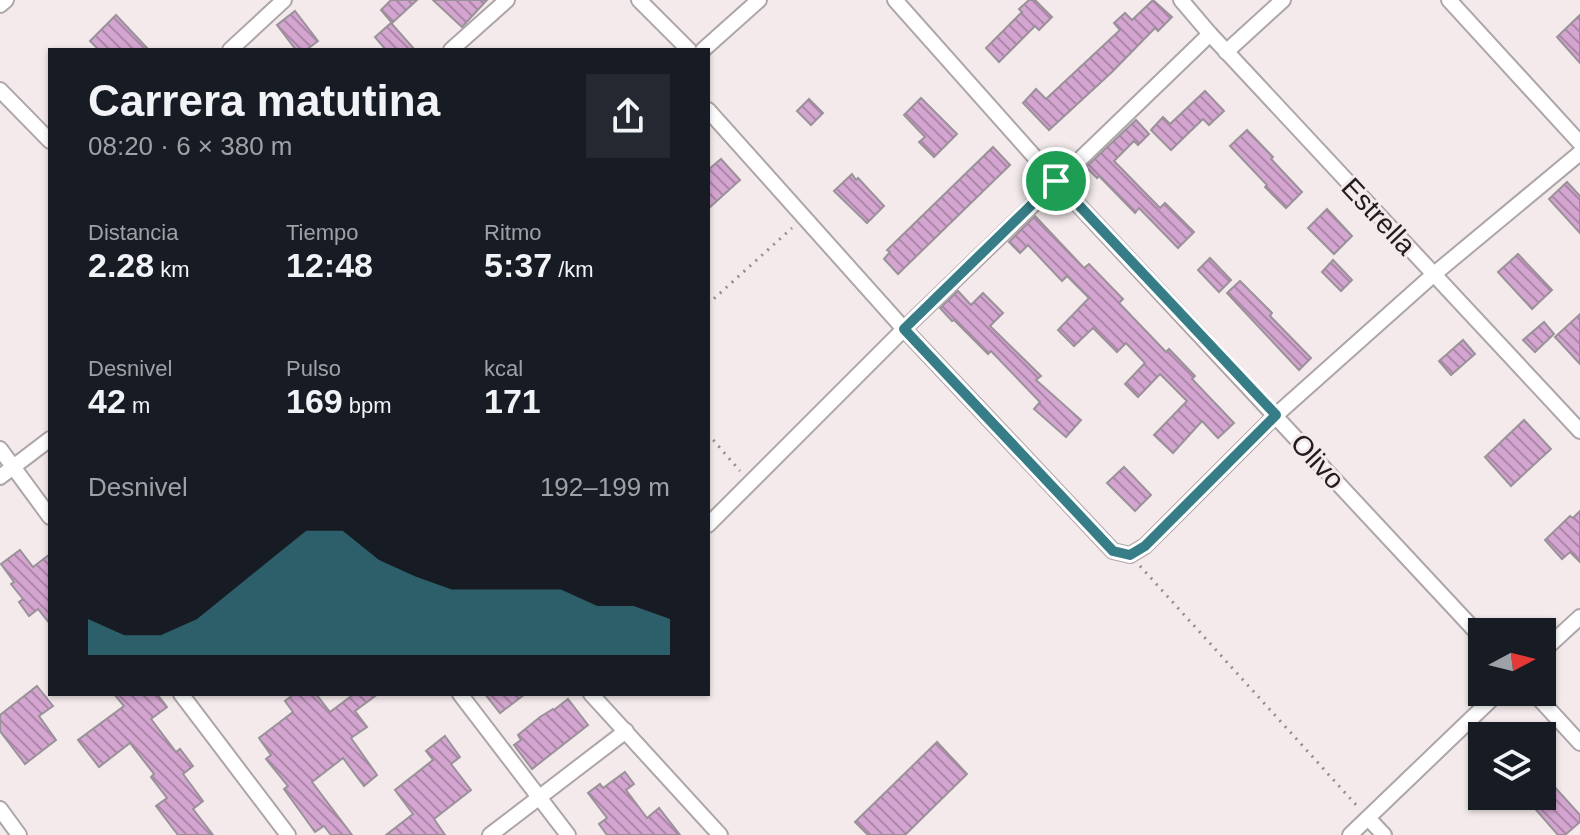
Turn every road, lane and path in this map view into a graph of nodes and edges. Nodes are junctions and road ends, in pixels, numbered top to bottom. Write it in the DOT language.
graph roads {
  1 [pos="6,0"];
  2 [pos="284,0"];
  3 [pos="507,0"];
  4 [pos="639,0"];
  5 [pos="759,0"];
  6 [pos="895,0"];
  7 [pos="1181,0"];
  8 [pos="1283,0"];
  9 [pos="1449,0"];
  10 [pos="0,5"];
  11 [pos="1210,34"];
  12 [pos="232,48"];
  13 [pos="453,48"];
  14 [pos="687,48"];
  15 [pos="705,48"];
  16 [pos="1226,52"];
  17 [pos="0,90"];
  18 [pos="710,112"];
  19 [pos="48,139"];
  20 [pos="1580,143"];
  21 [pos="1580,153"];
  22 [pos="1056,181"];
  23 [pos="804,217"];
  24 [pos="1433,275"];
  25 [pos="710,302"];
  26 [pos="904,329"];
  27 [pos="1276,415"];
  28 [pos="1580,431"];
  29 [pos="710,436"];
  30 [pos="48,441"];
  31 [pos="0,449"];
  32 [pos="13,467"];
  33 [pos="0,477"];
  34 [pos="750,483"];
  35 [pos="48,514"];
  36 [pos="710,523"];
  37 [pos="1130,555"];
  38 [pos="1580,617"];
  39 [pos="1468,623"];
  40 [pos="1556,639"];
  41 [pos="183,696"];
  42 [pos="462,696"];
  43 [pos="593,696"];
  44 [pos="1484,706"];
  45 [pos="1546,706"];
  46 [pos="626,731"];
  47 [pos="1580,743"];
  48 [pos="539,797"];
  49 [pos="0,809"];
  50 [pos="1368,818"];
  51 [pos="19,835"];
  52 [pos="288,835"];
  53 [pos="490,835"];
  54 [pos="568,835"];
  55 [pos="720,835"];
  56 [pos="1350,835"];
  57 [pos="1384,835"];
  1 -- 10 [label="street"];
  2 -- 12 [label="street"];
  3 -- 13 [label="street"];
  4 -- 14 [label="street"];
  5 -- 15 [label="street"];
  6 -- 22 [label="street, Olivo"];
  7 -- 11 [label="street, Estrella"];
  8 -- 16 [label="street"];
  9 -- 20 [label="street"];
  11 -- 16 [label="street, Estrella"];
  11 -- 22 [label="street"];
  16 -- 24 [label="street, Estrella"];
  17 -- 19 [label="street"];
  18 -- 23 [label="street"];
  21 -- 24 [label="street"];
  22 -- 26 [label="street"];
  22 -- 27 [label="street, Olivo"];
  23 -- 25 [label="path"];
  23 -- 26 [label="street"];
  24 -- 27 [label="street"];
  24 -- 28 [label="street, Estrella"];
  26 -- 34 [label="street"];
  26 -- 37 [label="street"];
  27 -- 37 [label="street"];
  27 -- 39 [label="street, Olivo"];
  29 -- 34 [label="path"];
  30 -- 32 [label="street"];
  31 -- 32 [label="street"];
  32 -- 33 [label="street"];
  32 -- 35 [label="street"];
  34 -- 36 [label="street"];
  37 -- 50 [label="path"];
  38 -- 40 [label="street"];
  41 -- 52 [label="street"];
  42 -- 48 [label="street"];
  43 -- 46 [label="street"];
  44 -- 50 [label="street"];
  45 -- 47 [label="street"];
  46 -- 48 [label="street"];
  46 -- 55 [label="street"];
  48 -- 53 [label="street"];
  48 -- 54 [label="street"];
  49 -- 51 [label="street"];
  50 -- 56 [label="street"];
  50 -- 57 [label="street"];
}
